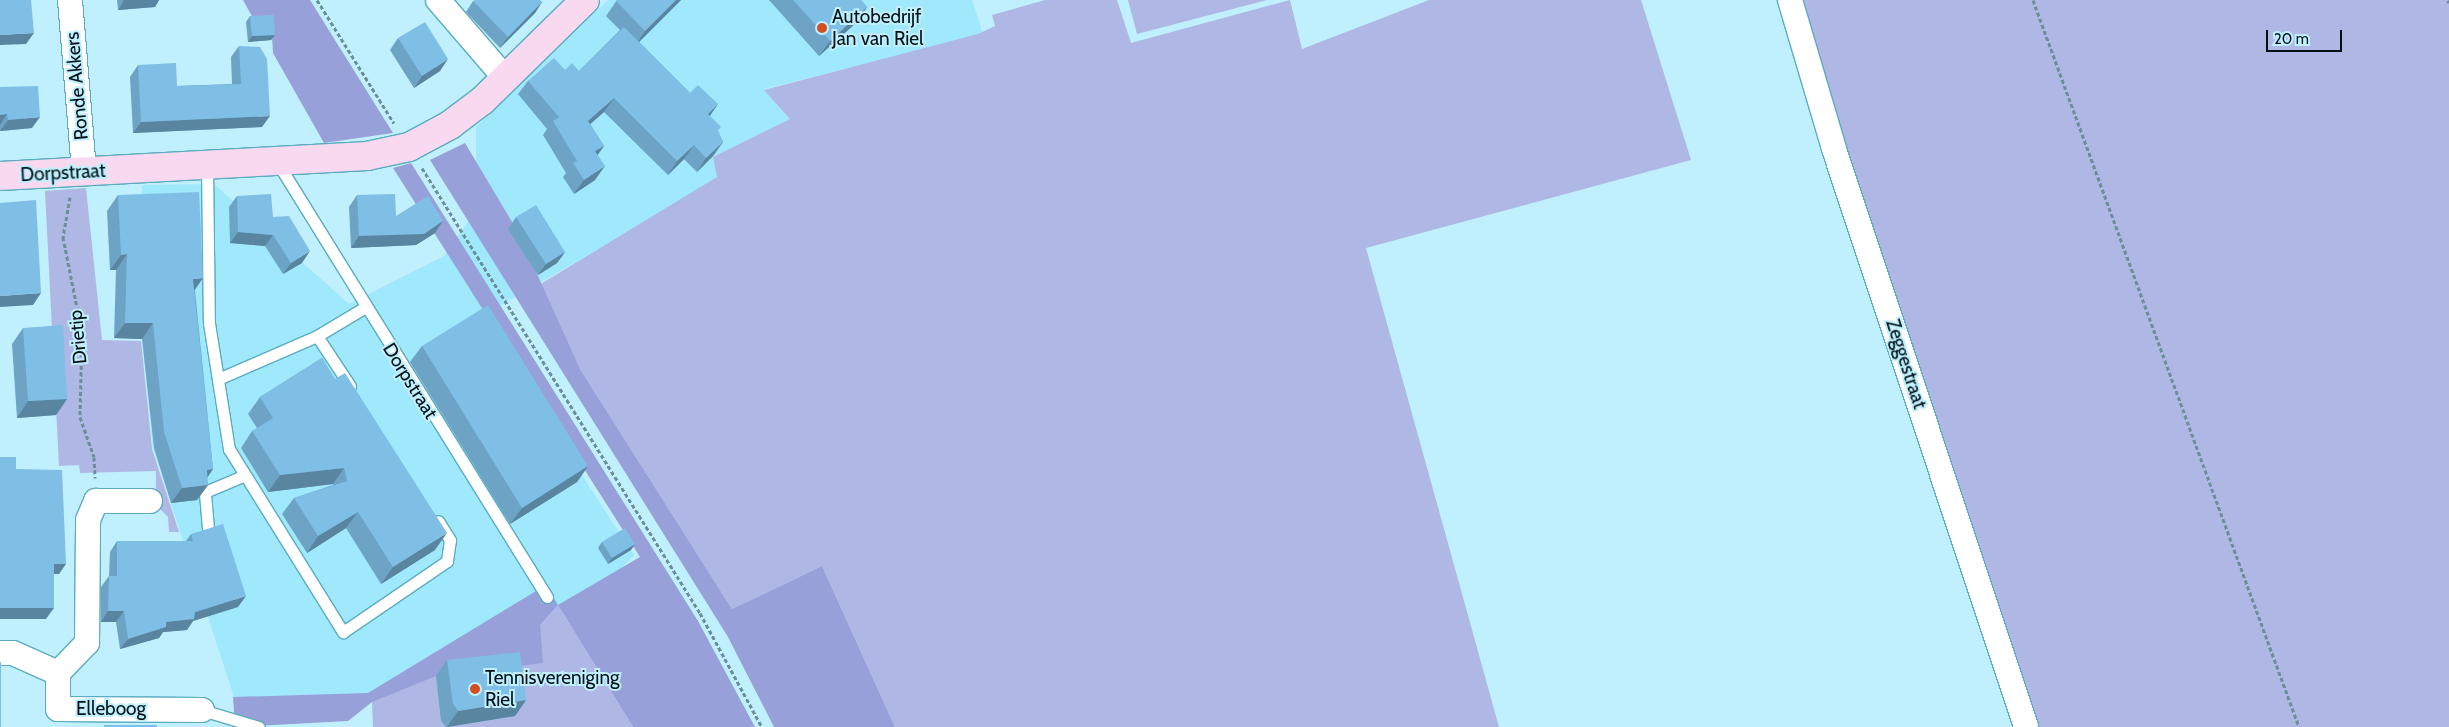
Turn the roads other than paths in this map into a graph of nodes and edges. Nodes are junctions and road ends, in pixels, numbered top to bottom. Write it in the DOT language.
graph roads {
  1 [pos="70,0"];
  2 [pos="438,0"];
  3 [pos="585,0"];
  4 [pos="1790,0"];
  5 [pos="506,79"];
  6 [pos="277,162"];
  7 [pos="207,166"];
  8 [pos="78,172"];
  9 [pos="0,176"];
  10 [pos="364,308"];
  11 [pos="317,336"];
  12 [pos="218,380"];
  13 [pos="360,401"];
  14 [pos="245,475"];
  15 [pos="150,501"];
  16 [pos="429,507"];
  17 [pos="208,528"];
  18 [pos="547,597"];
  19 [pos="0,654"];
  20 [pos="58,673"];
  21 [pos="202,710"];
  22 [pos="58,718"];
  23 [pos="258,727"];
  24 [pos="2026,727"];
  1 -- 8 [label="street, Ronde Akkers"];
  2 -- 5 [label="street"];
  3 -- 5 [label="street, Dorpstraat"];
  4 -- 24 [label="street, Zeggestraat"];
  5 -- 6 [label="street, Dorpstraat"];
  6 -- 7 [label="street, Dorpstraat"];
  6 -- 10 [label="lane, Dorpstraat"];
  7 -- 8 [label="street, Dorpstraat"];
  7 -- 12 [label="lane"];
  8 -- 9 [label="street, Dorpstraat"];
  10 -- 11 [label="lane"];
  10 -- 18 [label="lane, Dorpstraat"];
  11 -- 12 [label="lane"];
  11 -- 13 [label="lane"];
  12 -- 14 [label="lane"];
  14 -- 16 [label="lane"];
  14 -- 17 [label="lane"];
  15 -- 20 [label="street"];
  19 -- 20 [label="street"];
  20 -- 22 [label="street, Elleboog"];
  21 -- 22 [label="street, Elleboog"];
  21 -- 23 [label="lane"];
}
